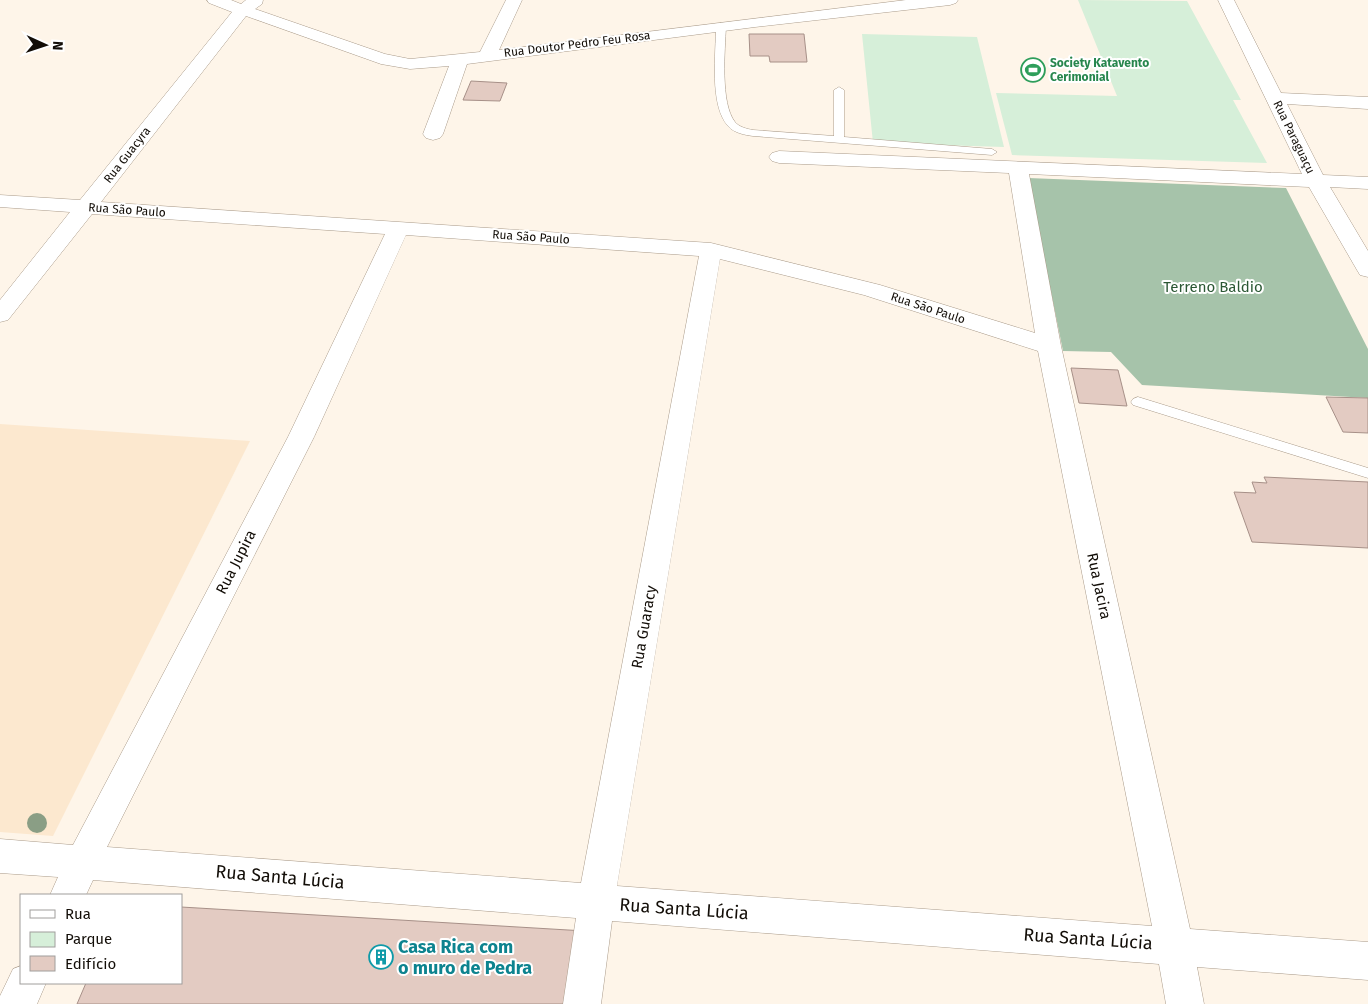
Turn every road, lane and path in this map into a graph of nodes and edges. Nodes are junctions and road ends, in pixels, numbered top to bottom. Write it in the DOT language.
graph roads {
  1 [pos="214,0"];
  2 [pos="514,0"];
  3 [pos="950,0"];
  4 [pos="1226,0"];
  5 [pos="251,5"];
  6 [pos="721,26"];
  7 [pos="487,56"];
  8 [pos="460,60"];
  9 [pos="839,90"];
  10 [pos="1274,98"];
  11 [pos="1368,102"];
  12 [pos="433,134"];
  13 [pos="839,140"];
  14 [pos="992,152"];
  15 [pos="779,157"];
  16 [pos="1018,167"];
  17 [pos="1316,181"];
  18 [pos="1368,183"];
  19 [pos="0,201"];
  20 [pos="86,207"];
  21 [pos="400,228"];
  22 [pos="711,250"];
  23 [pos="1368,270"];
  24 [pos="0,315"];
  25 [pos="1049,346"];
  26 [pos="1138,402"];
  27 [pos="1368,473"];
  28 [pos="0,856"];
  29 [pos="84,863"];
  30 [pos="68,894"];
  31 [pos="597,903"];
  32 [pos="1175,946"];
  33 [pos="1368,960"];
  34 [pos="26,984"];
  35 [pos="16,1004"];
  36 [pos="582,1004"];
  37 [pos="1185,1004"];
  1 -- 5 [label="street, Rua Doutor Pedro Feu Rosa"];
  2 -- 7 [label="street"];
  3 -- 6 [label="street, Rua Doutor Pedro Feu Rosa"];
  4 -- 10 [label="street, Rua Paraguaçu"];
  5 -- 8 [label="street, Rua Doutor Pedro Feu Rosa"];
  5 -- 20 [label="street, Rua Guacyra"];
  6 -- 7 [label="street, Rua Doutor Pedro Feu Rosa"];
  6 -- 13 [label="lane"];
  7 -- 8 [label="street, Rua Doutor Pedro Feu Rosa"];
  8 -- 12 [label="street"];
  9 -- 13 [label="lane"];
  10 -- 11 [label="street"];
  10 -- 17 [label="street, Rua Paraguaçu"];
  13 -- 14 [label="lane"];
  15 -- 16 [label="street"];
  16 -- 17 [label="street"];
  16 -- 25 [label="street, Rua Jacira"];
  17 -- 18 [label="street"];
  17 -- 23 [label="street, Rua Paraguaçu"];
  19 -- 20 [label="street, Rua São Paulo"];
  20 -- 21 [label="street, Rua São Paulo"];
  20 -- 24 [label="street, Rua Guacyra"];
  21 -- 22 [label="street, Rua São Paulo"];
  21 -- 29 [label="street, Rua Jupira"];
  22 -- 25 [label="street, Rua São Paulo"];
  22 -- 31 [label="street, Rua Guaracy"];
  25 -- 32 [label="street, Rua Jacira"];
  26 -- 27 [label="lane"];
  28 -- 29 [label="street, Rua Santa Lúcia"];
  29 -- 30 [label="street, Rua Jupira"];
  29 -- 31 [label="street, Rua Santa Lúcia"];
  31 -- 32 [label="street, Rua Santa Lúcia"];
  31 -- 36 [label="street, Rua Guaracy"];
  32 -- 33 [label="street, Rua Santa Lúcia"];
  32 -- 37 [label="street, Rua Jacira"];
  34 -- 35 [label="street"];
}
